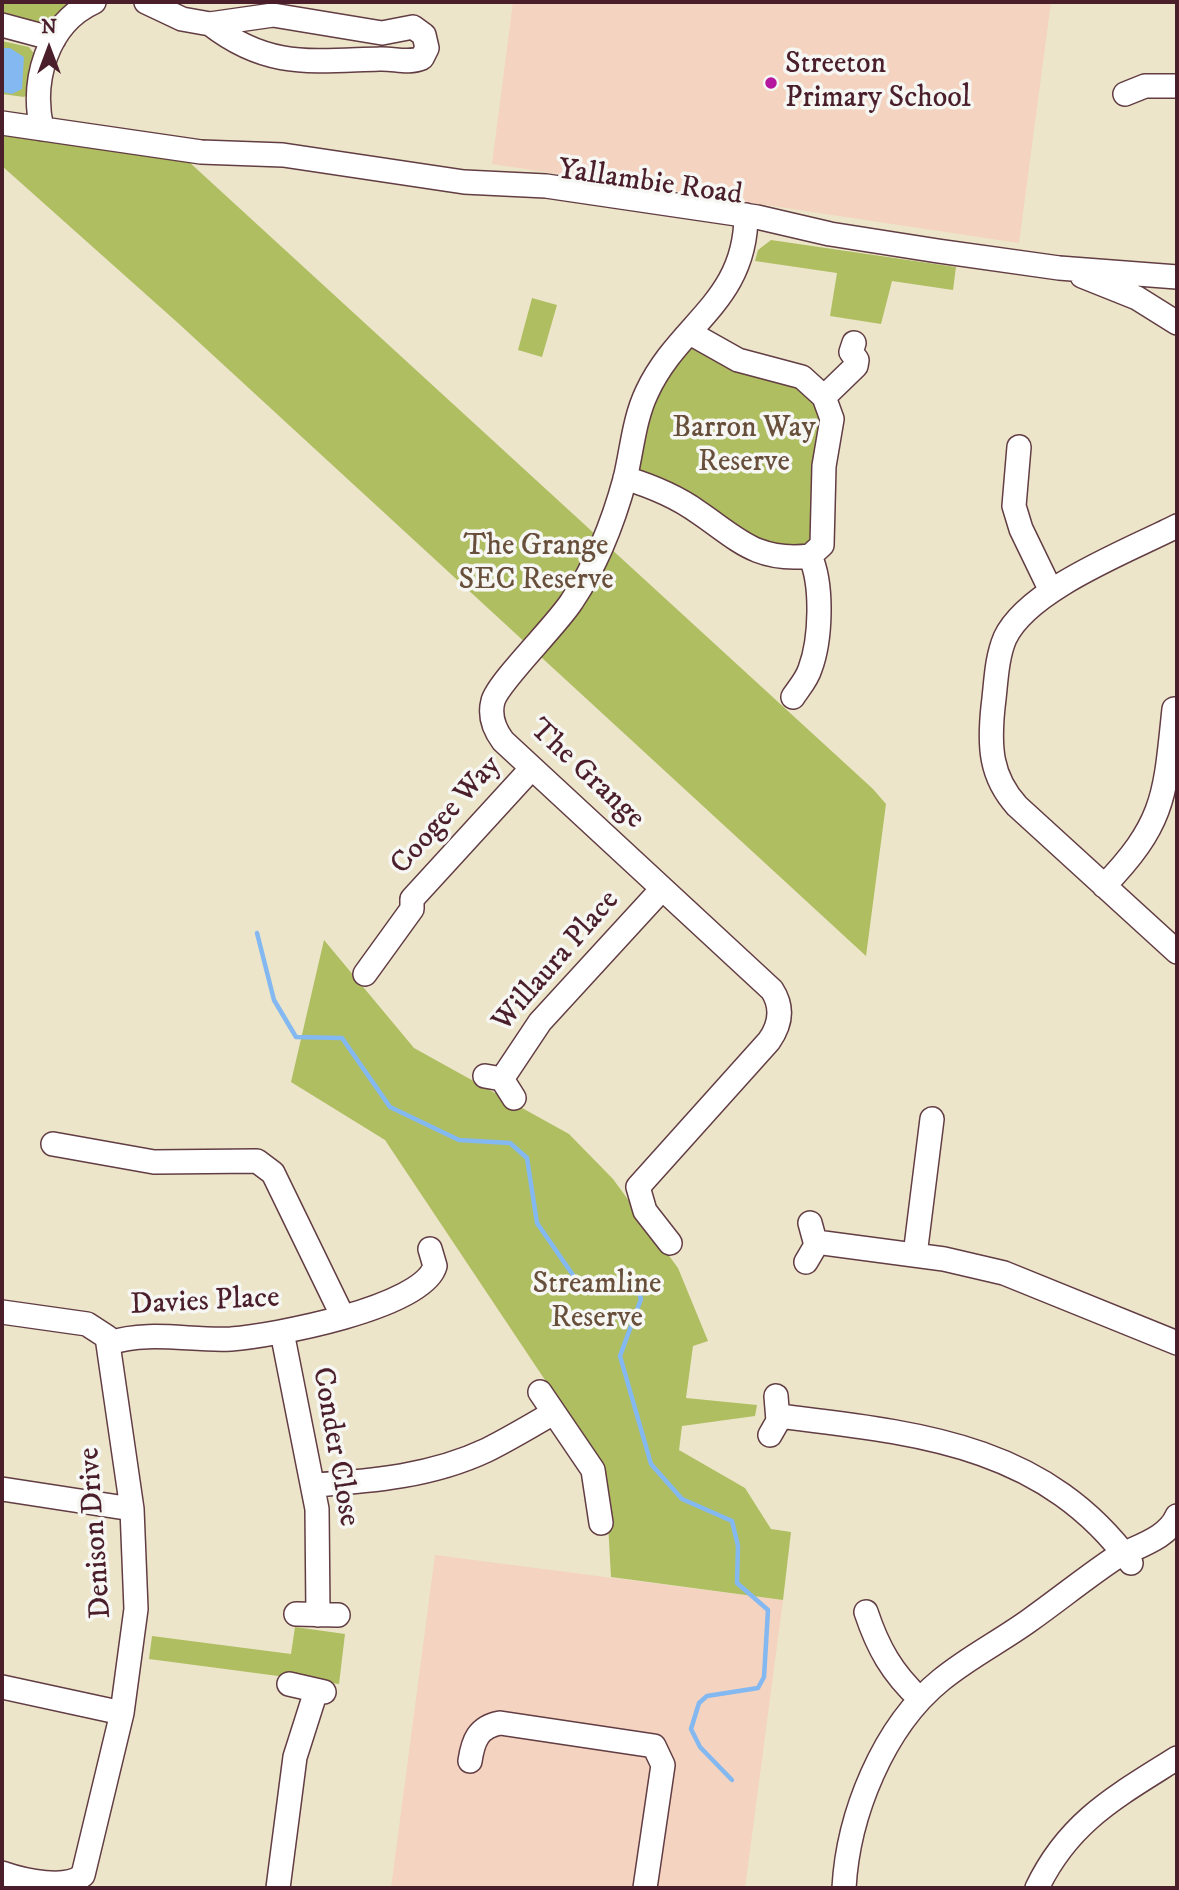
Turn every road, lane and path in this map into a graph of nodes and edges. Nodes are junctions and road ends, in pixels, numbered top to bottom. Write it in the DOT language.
graph roads {
  1 [pos="94,2"];
  2 [pos="146,2"];
  3 [pos="210,24"];
  4 [pos="2,25"];
  5 [pos="365,31"];
  6 [pos="54,39"];
  7 [pos="363,60"];
  8 [pos="1177,86"];
  9 [pos="1125,94"];
  10 [pos="2,108"];
  11 [pos="43,119"];
  12 [pos="2,123"];
  13 [pos="743,224"];
  14 [pos="1059,268"];
  15 [pos="1177,277"];
  16 [pos="1177,323"];
  17 [pos="690,333"];
  18 [pos="854,344"];
  19 [pos="824,397"];
  20 [pos="1019,447"];
  21 [pos="625,478"];
  22 [pos="1177,526"];
  23 [pos="810,556"];
  24 [pos="1051,591"];
  25 [pos="793,697"];
  26 [pos="1174,709"];
  27 [pos="531,769"];
  28 [pos="1104,886"];
  29 [pos="662,889"];
  30 [pos="1177,952"];
  31 [pos="365,974"];
  32 [pos="500,1084"];
  33 [pos="932,1119"];
  34 [pos="53,1144"];
  35 [pos="810,1242"];
  36 [pos="670,1243"];
  37 [pos="430,1249"];
  38 [pos="915,1255"];
  39 [pos="2,1312"];
  40 [pos="343,1317"];
  41 [pos="282,1332"];
  42 [pos="109,1343"];
  43 [pos="1177,1343"];
  44 [pos="540,1392"];
  45 [pos="552,1413"];
  46 [pos="775,1415"];
  47 [pos="314,1485"];
  48 [pos="2,1489"];
  49 [pos="131,1509"];
  50 [pos="1177,1516"];
  51 [pos="601,1523"];
  52 [pos="1177,1534"];
  53 [pos="1127,1558"];
  54 [pos="866,1612"];
  55 [pos="318,1615"];
  56 [pos="289,1684"];
  57 [pos="2,1687"];
  58 [pos="920,1699"];
  59 [pos="122,1713"];
  60 [pos="1177,1758"];
  61 [pos="470,1761"];
  62 [pos="2,1873"];
  63 [pos="86,1884"];
  64 [pos="278,1888"];
  65 [pos="645,1888"];
  66 [pos="844,1888"];
  67 [pos="1037,1888"];
  1 -- 6 [label="street"];
  2 -- 3 [label="street"];
  3 -- 5 [label="street"];
  3 -- 7 [label="street"];
  4 -- 6 [label="street"];
  5 -- 7 [label="street"];
  5 -- 7 [label="street"];
  6 -- 11 [label="street"];
  8 -- 9 [label="street"];
  10 -- 11 [label="street, Yallambie Road"];
  11 -- 12 [label="street, Yallambie Road"];
  11 -- 13 [label="street, Yallambie Road"];
  13 -- 14 [label="street, Yallambie Road"];
  13 -- 17 [label="street, The Grange"];
  14 -- 15 [label="street, Yallambie Road"];
  14 -- 16 [label="street, Yallambie Road"];
  17 -- 19 [label="street"];
  17 -- 21 [label="street, The Grange"];
  18 -- 19 [label="street"];
  19 -- 23 [label="street"];
  20 -- 24 [label="street"];
  21 -- 23 [label="street"];
  21 -- 27 [label="street, The Grange"];
  22 -- 24 [label="street"];
  23 -- 25 [label="street"];
  24 -- 28 [label="street"];
  26 -- 28 [label="street"];
  27 -- 29 [label="street, The Grange"];
  27 -- 31 [label="street, Coogee Way"];
  28 -- 30 [label="street"];
  29 -- 32 [label="street, Willaura Place"];
  29 -- 36 [label="street, The Grange"];
  33 -- 38 [label="street"];
  34 -- 40 [label="street"];
  35 -- 38 [label="street"];
  37 -- 40 [label="street, Davies Place"];
  38 -- 43 [label="street"];
  39 -- 42 [label="street"];
  40 -- 41 [label="street, Davies Place"];
  41 -- 42 [label="street, Davies Place"];
  41 -- 47 [label="street, Conder Close"];
  42 -- 49 [label="street, Denison Drive"];
  44 -- 45 [label="street"];
  45 -- 47 [label="street"];
  45 -- 51 [label="street"];
  46 -- 53 [label="street"];
  47 -- 55 [label="street, Conder Close"];
  48 -- 49 [label="street"];
  49 -- 59 [label="street, Denison Drive"];
  50 -- 53 [label="street"];
  52 -- 53 [label="street"];
  53 -- 58 [label="street"];
  54 -- 58 [label="street"];
  56 -- 64 [label="street"];
  57 -- 59 [label="street"];
  58 -- 66 [label="street"];
  59 -- 63 [label="street, Denison Drive"];
  60 -- 67 [label="street"];
  61 -- 65 [label="street"];
  62 -- 63 [label="street"];
}
